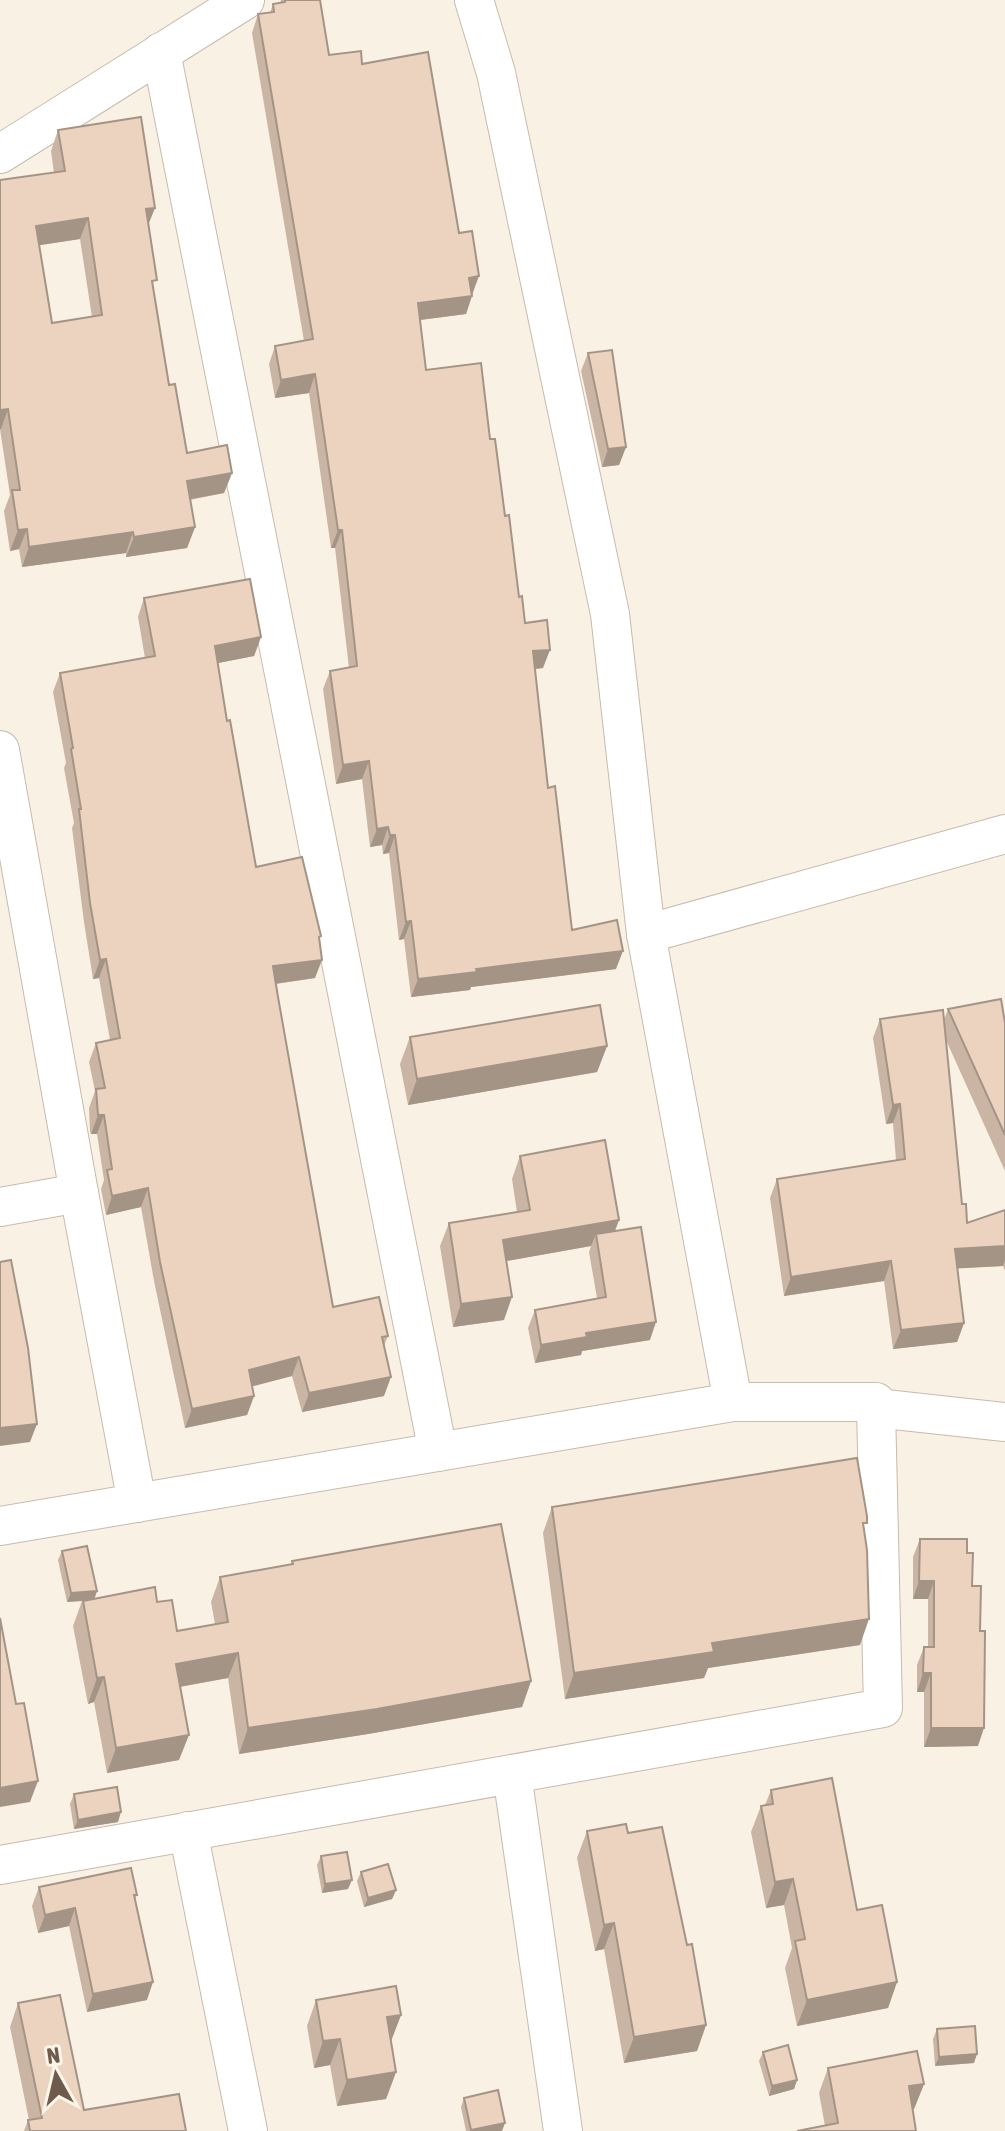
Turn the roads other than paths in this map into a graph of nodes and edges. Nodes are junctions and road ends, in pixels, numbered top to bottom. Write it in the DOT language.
graph roads {
  1 [pos="245,0"];
  2 [pos="474,0"];
  3 [pos="161,52"];
  4 [pos="0,154"];
  5 [pos="0,750"];
  6 [pos="1005,834"];
  7 [pos="646,934"];
  8 [pos="79,1193"];
  9 [pos="0,1207"];
  10 [pos="733,1402"];
  11 [pos="876,1408"];
  12 [pos="1005,1422"];
  13 [pos="438,1452"];
  14 [pos="137,1503"];
  15 [pos="0,1526"];
  16 [pos="512,1774"];
  17 [pos="188,1831"];
  18 [pos="0,1865"];
  19 [pos="248,2131"];
  20 [pos="563,2131"];
  1 -- 3 [label="street"];
  2 -- 7 [label="street"];
  3 -- 4 [label="street"];
  3 -- 13 [label="street"];
  5 -- 8 [label="street"];
  6 -- 7 [label="street"];
  7 -- 10 [label="street"];
  8 -- 9 [label="street"];
  8 -- 14 [label="street"];
  10 -- 11 [label="street"];
  10 -- 13 [label="street"];
  11 -- 12 [label="street"];
  11 -- 16 [label="street"];
  13 -- 14 [label="street"];
  14 -- 15 [label="street"];
  16 -- 17 [label="street"];
  16 -- 20 [label="street"];
  17 -- 18 [label="street"];
  17 -- 19 [label="street"];
}
